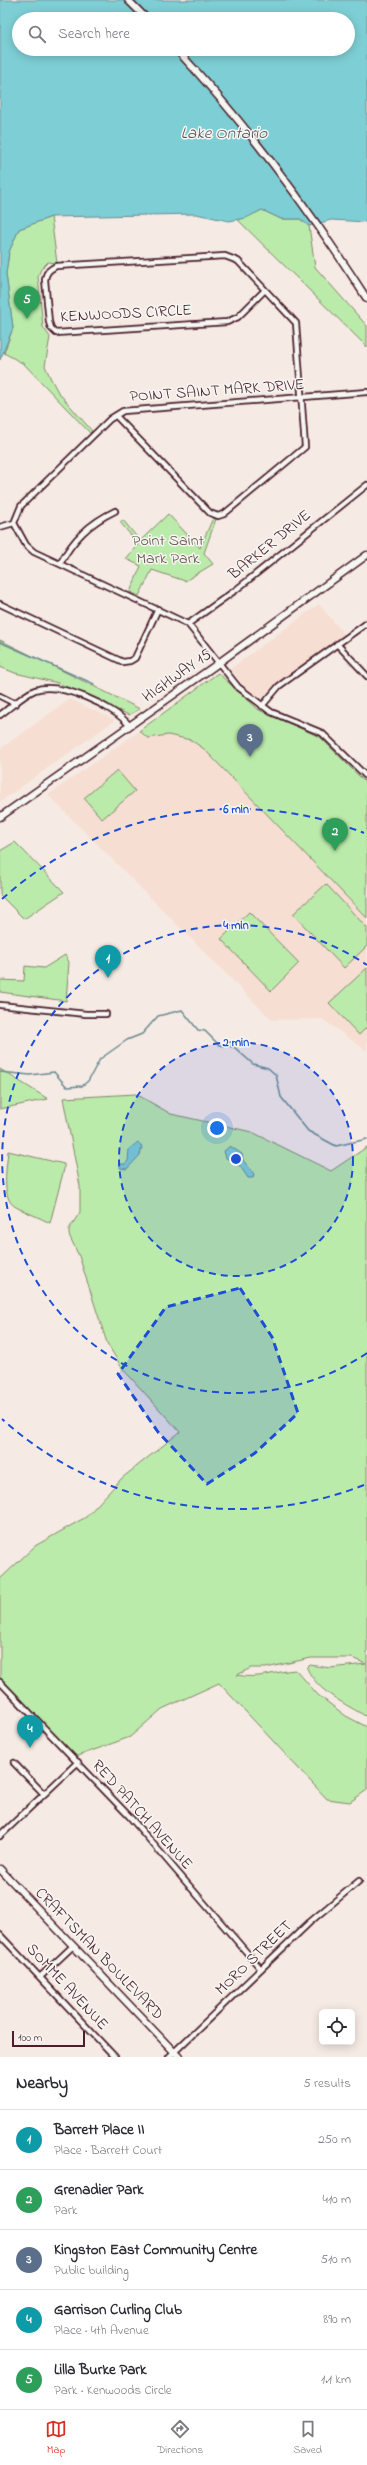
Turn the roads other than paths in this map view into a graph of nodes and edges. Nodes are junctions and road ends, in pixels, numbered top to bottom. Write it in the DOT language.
graph roads {
  1 [pos="128,0"];
  2 [pos="140,12"];
  3 [pos="182,56"];
  4 [pos="265,290"];
  5 [pos="367,299"];
  6 [pos="366,393"];
  7 [pos="302,398"];
  8 [pos="116,416"];
  9 [pos="367,485"];
  10 [pos="115,511"];
  11 [pos="14,523"];
  12 [pos="0,526"];
  13 [pos="367,555"];
  14 [pos="60,564"];
  15 [pos="0,604"];
  16 [pos="158,609"];
  17 [pos="367,623"];
  18 [pos="188,624"];
  19 [pos="337,644"];
  20 [pos="218,664"];
  21 [pos="367,676"];
  22 [pos="0,696"];
  23 [pos="16,704"];
  24 [pos="262,706"];
  25 [pos="0,715"];
  26 [pos="129,725"];
  27 [pos="367,777"];
  28 [pos="0,817"];
  29 [pos="0,1005"];
  30 [pos="106,1014"];
  31 [pos="0,1682"];
  32 [pos="14,1762"];
  33 [pos="78,1762"];
  34 [pos="44,1794"];
  35 [pos="0,1836"];
  36 [pos="0,1869"];
  37 [pos="359,1881"];
  38 [pos="0,1935"];
  39 [pos="73,1946"];
  40 [pos="261,1969"];
  41 [pos="40,1978"];
  42 [pos="176,2055"];
  43 [pos="115,2057"];
  44 [pos="169,2057"];
  1 -- 2 [label="main road"];
  3 -- 5 [label="main road"];
  4 -- 4 [label="street, KENWOODS CIRCLE"];
  4 -- 7 [label="street, KENWOODS CIRCLE"];
  6 -- 7 [label="street, POINT SAINT MARK DRIVE"];
  7 -- 8 [label="street, POINT SAINT MARK DRIVE"];
  7 -- 8 [label="street, KENWOODS CIRCLE"];
  8 -- 11 [label="street, POINT SAINT MARK DRIVE"];
  9 -- 18 [label="street, BARKER DRIVE"];
  10 -- 14 [label="street"];
  11 -- 12 [label="street"];
  11 -- 14 [label="street"];
  13 -- 20 [label="main road, HIGHWAY 15"];
  14 -- 16 [label="street"];
  15 -- 16 [label="street"];
  16 -- 18 [label="street"];
  17 -- 19 [label="street"];
  18 -- 20 [label="street"];
  19 -- 21 [label="street"];
  19 -- 24 [label="street"];
  20 -- 24 [label="street"];
  20 -- 26 [label="main road, HIGHWAY 15"];
  22 -- 23 [label="street"];
  23 -- 25 [label="street"];
  23 -- 26 [label="street"];
  24 -- 27 [label="street"];
  26 -- 28 [label="main road, HIGHWAY 15"];
  29 -- 30 [label="street"];
  31 -- 33 [label="street, RED PATCH AVENUE"];
  32 -- 34 [label="street"];
  33 -- 34 [label="street"];
  33 -- 40 [label="street, RED PATCH AVENUE"];
  34 -- 35 [label="street"];
  36 -- 39 [label="main road, CRAFTSMAN BOULEVARD"];
  37 -- 40 [label="street, MORO STREET"];
  38 -- 41 [label="street, SOMME AVENUE"];
  39 -- 41 [label="street"];
  39 -- 42 [label="main road, CRAFTSMAN BOULEVARD"];
  40 -- 42 [label="street, MORO STREET"];
  41 -- 43 [label="street, SOMME AVENUE"];
  42 -- 44 [label="street, MORO STREET"];
}
